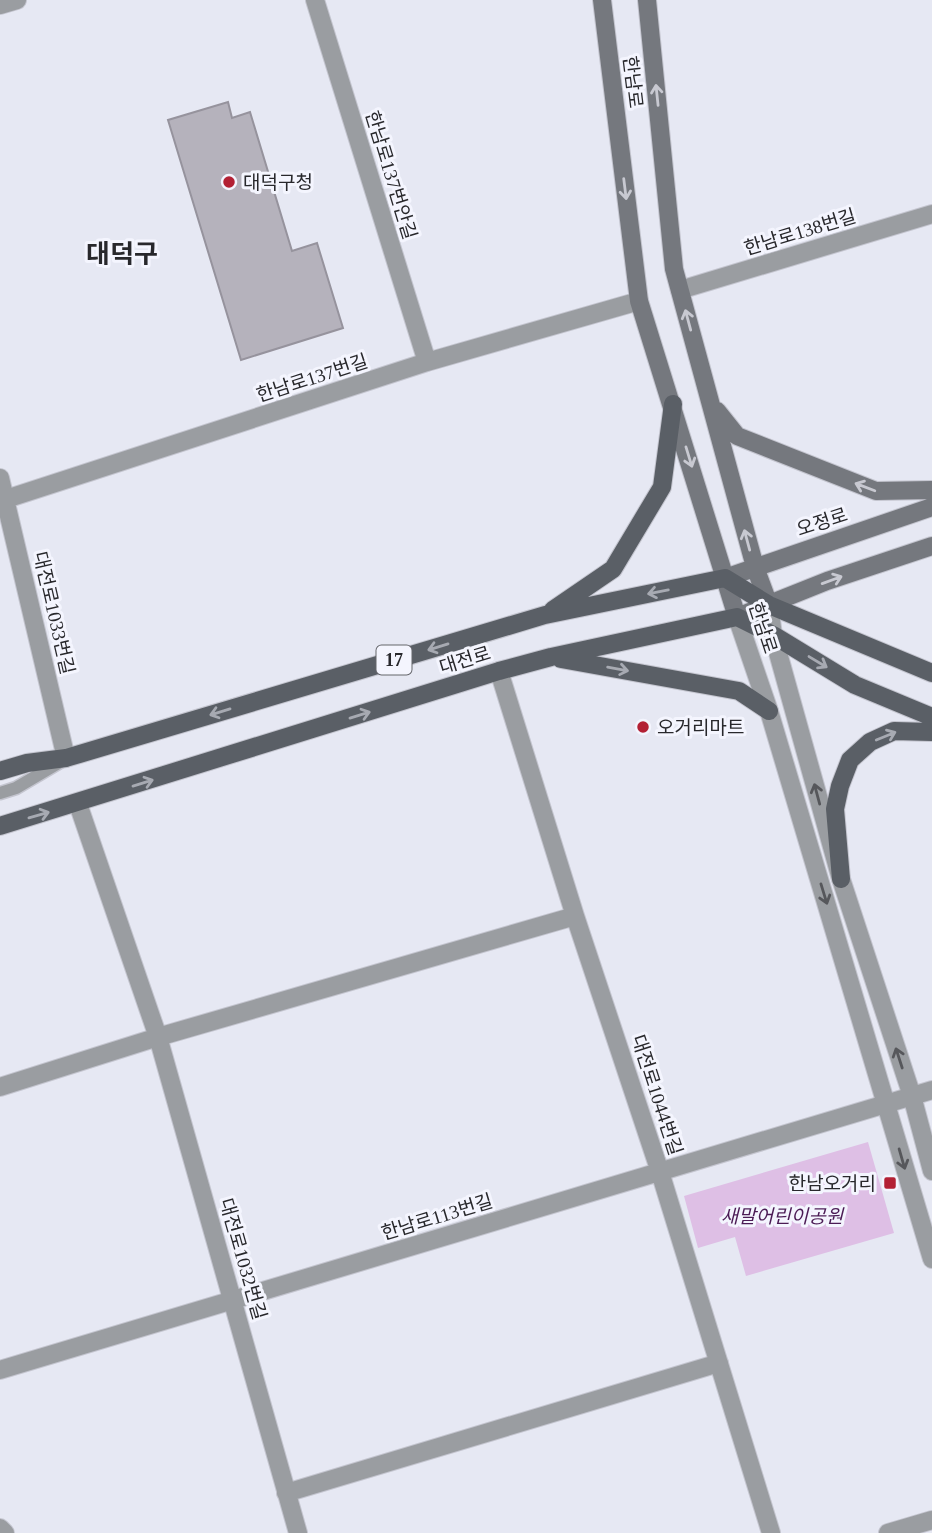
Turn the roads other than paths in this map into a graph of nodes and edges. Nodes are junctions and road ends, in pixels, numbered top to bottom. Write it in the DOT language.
graph roads {
  1 [pos="17,0"];
  2 [pos="315,0"];
  3 [pos="602,0"];
  4 [pos="647,0"];
  5 [pos="0,5"];
  6 [pos="932,214"];
  7 [pos="680,290"];
  8 [pos="639,301"];
  9 [pos="427,362"];
  10 [pos="673,404"];
  11 [pos="711,404"];
  12 [pos="0,478"];
  13 [pos="932,489"];
  14 [pos="3,500"];
  15 [pos="932,507"];
  16 [pos="932,546"];
  17 [pos="755,566"];
  18 [pos="725,578"];
  19 [pos="769,605"];
  20 [pos="545,615"];
  21 [pos="737,617"];
  22 [pos="773,635"];
  23 [pos="551,657"];
  24 [pos="499,671"];
  25 [pos="932,673"];
  26 [pos="769,711"];
  27 [pos="932,717"];
  28 [pos="932,732"];
  29 [pos="66,758"];
  30 [pos="0,771"];
  31 [pos="0,793"];
  32 [pos="78,804"];
  33 [pos="0,826"];
  34 [pos="841,879"];
  35 [pos="575,916"];
  36 [pos="158,1037"];
  37 [pos="0,1087"];
  38 [pos="932,1090"];
  39 [pos="912,1096"];
  40 [pos="886,1102"];
  41 [pos="932,1171"];
  42 [pos="660,1172"];
  43 [pos="932,1259"];
  44 [pos="234,1300"];
  45 [pos="719,1363"];
  46 [pos="0,1370"];
  47 [pos="286,1493"];
  48 [pos="932,1520"];
  49 [pos="0,1528"];
  50 [pos="5,1533"];
  51 [pos="298,1533"];
  52 [pos="771,1533"];
  53 [pos="888,1533"];
  1 -- 5 [label="street"];
  2 -- 9 [label="street, 한남로137번안길"];
  3 -- 8 [label="main road, 한남로, one-way"];
  7 -- 4 [label="main road, 한남로, one-way"];
  6 -- 7 [label="street, 한남로138번길"];
  11 -- 7 [label="main road, 한남로, one-way"];
  8 -- 9 [label="street, 한남로137번길"];
  8 -- 10 [label="main road, 한남로"];
  9 -- 14 [label="street, 한남로137번길"];
  10 -- 18 [label="main road, 한남로, one-way"];
  10 -- 20 [label="main road"];
  13 -- 11 [label="main road, one-way"];
  17 -- 11 [label="main road, 한남로, one-way"];
  12 -- 14 [label="street, 대전로1033번길"];
  14 -- 29 [label="street, 대전로1033번길"];
  15 -- 17 [label="main road, 오정로"];
  19 -- 16 [label="main road, one-way"];
  17 -- 18 [label="main road, 오정로"];
  17 -- 19 [label="main road, 한남로"];
  18 -- 19 [label="main road"];
  18 -- 20 [label="main road, 대전로 / 17, one-way"];
  18 -- 21 [label="main road, 한남로"];
  19 -- 21 [label="main road"];
  19 -- 22 [label="street, 한남로"];
  19 -- 25 [label="main road"];
  20 -- 29 [label="main road, 대전로 / 17, one-way"];
  21 -- 22 [label="main road"];
  21 -- 23 [label="main road, 대전로"];
  21 -- 26 [label="street, 한남로"];
  22 -- 27 [label="main road, one-way"];
  34 -- 22 [label="street, 한남로, one-way"];
  23 -- 24 [label="main road, 대전로"];
  23 -- 26 [label="main road, one-way"];
  32 -- 24 [label="main road, 대전로, one-way"];
  24 -- 35 [label="street, 대전로1044번길"];
  26 -- 40 [label="street, 한남로, one-way"];
  34 -- 28 [label="main road, one-way"];
  29 -- 30 [label="main road, 대전로 / 17"];
  29 -- 31 [label="lane"];
  33 -- 32 [label="main road, 대전로, one-way"];
  32 -- 36 [label="street, 대전로1032번길"];
  39 -- 34 [label="street, 한남로, one-way"];
  35 -- 36 [label="street"];
  35 -- 42 [label="street, 대전로1044번길"];
  36 -- 37 [label="street"];
  36 -- 44 [label="street, 대전로1032번길"];
  38 -- 39 [label="street, 한남로113번길"];
  39 -- 40 [label="street, 한남로113번길"];
  39 -- 41 [label="street, 한남로"];
  40 -- 42 [label="street, 한남로113번길"];
  40 -- 43 [label="street, 한남로, one-way"];
  42 -- 44 [label="street, 한남로113번길"];
  42 -- 45 [label="street, 대전로1044번길"];
  44 -- 46 [label="street, 한남로113번길"];
  44 -- 47 [label="street, 대전로1032번길"];
  45 -- 47 [label="street"];
  45 -- 52 [label="street, 대전로1044번길"];
  47 -- 51 [label="street, 대전로1032번길"];
  48 -- 53 [label="street"];
  49 -- 50 [label="street"];
}
